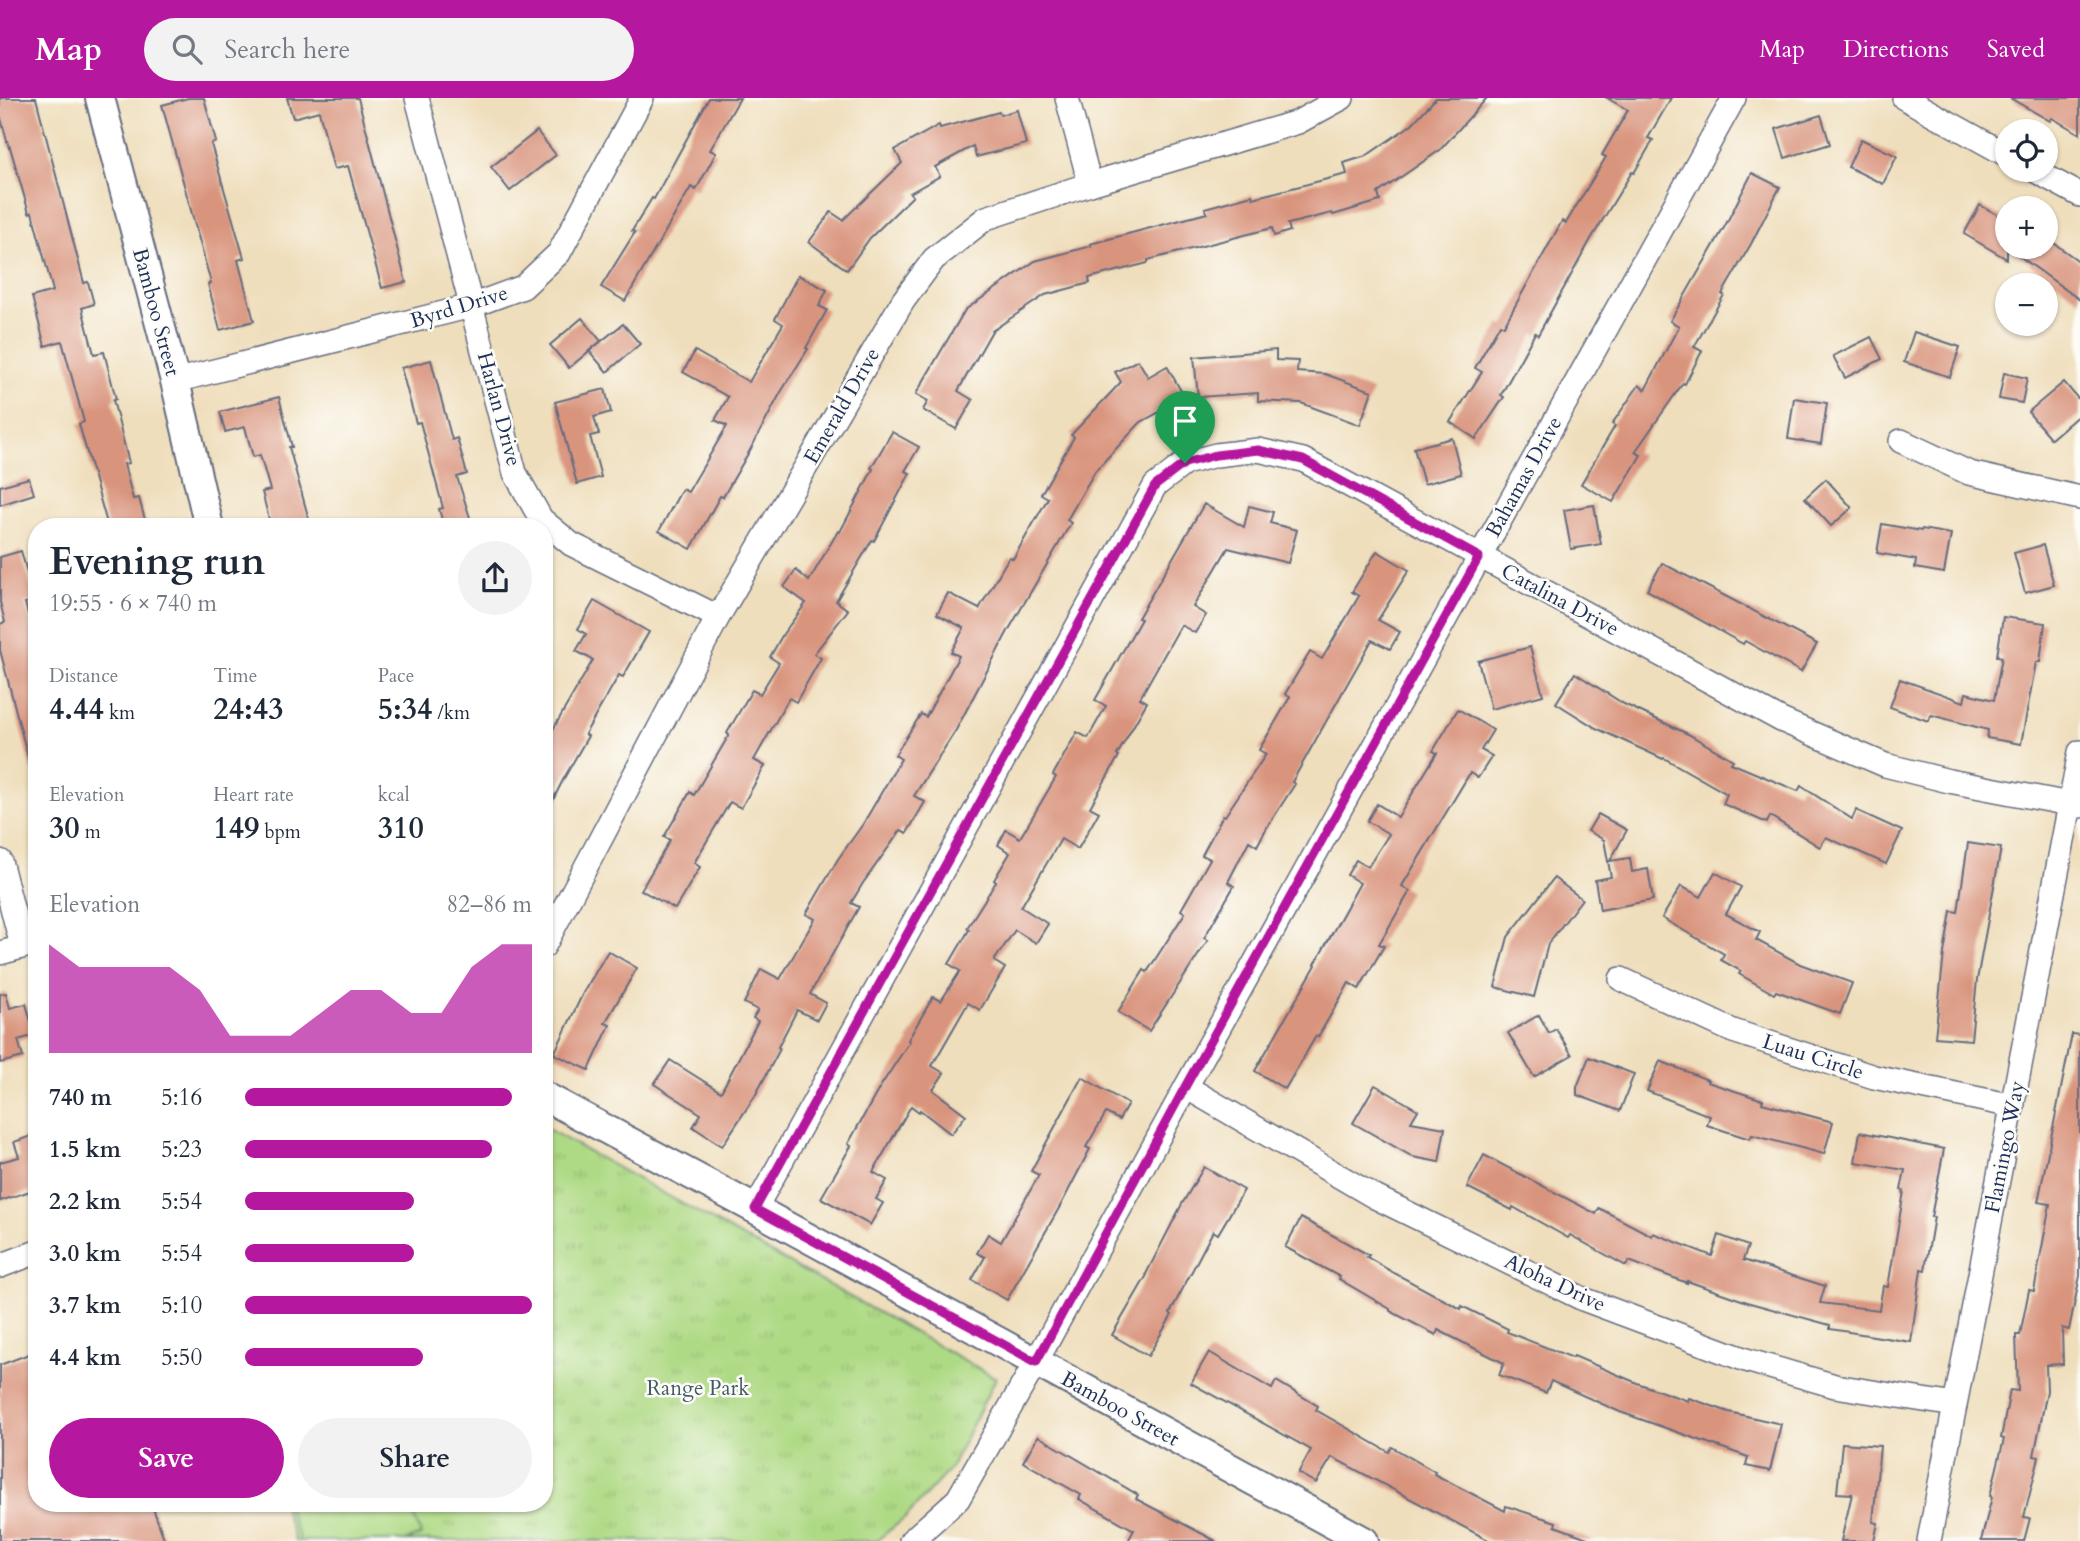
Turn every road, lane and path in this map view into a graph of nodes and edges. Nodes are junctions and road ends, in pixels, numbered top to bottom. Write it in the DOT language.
graph roads {
  1 [pos="100,98"];
  2 [pos="417,98"];
  3 [pos="642,98"];
  4 [pos="1067,98"];
  5 [pos="1342,98"];
  6 [pos="1734,98"];
  7 [pos="1904,98"];
  8 [pos="1995,148"];
  9 [pos="2056,182"];
  10 [pos="1090,184"];
  11 [pos="2080,195"];
  12 [pos="471,306"];
  13 [pos="175,382"];
  14 [pos="1901,441"];
  15 [pos="2080,498"];
  16 [pos="207,518"];
  17 [pos="540,518"];
  18 [pos="553,529"];
  19 [pos="1479,557"];
  20 [pos="718,617"];
  21 [pos="2080,752"];
  22 [pos="2075,805"];
  23 [pos="0,860"];
  24 [pos="553,929"];
  25 [pos="20,947"];
  26 [pos="1621,979"];
  27 [pos="1185,1087"];
  28 [pos="553,1101"];
  29 [pos="2013,1106"];
  30 [pos="755,1209"];
  31 [pos="28,1255"];
  32 [pos="0,1266"];
  33 [pos="1036,1362"];
  34 [pos="1955,1405"];
  35 [pos="911,1541"];
  36 [pos="1364,1541"];
  37 [pos="1929,1541"];
  1 -- 13 [label="street, Bamboo Street"];
  2 -- 12 [label="street, Harlan Drive"];
  3 -- 12 [label="street, Byrd Drive"];
  4 -- 10 [label="street"];
  5 -- 10 [label="street, Emerald Drive"];
  6 -- 19 [label="street, Bahamas Drive"];
  7 -- 8 [label="street"];
  9 -- 11 [label="street"];
  10 -- 20 [label="street, Emerald Drive"];
  12 -- 13 [label="street, Byrd Drive"];
  12 -- 17 [label="street, Harlan Drive"];
  13 -- 16 [label="street, Bamboo Street"];
  14 -- 15 [label="street"];
  18 -- 20 [label="street, Harlan Drive"];
  19 -- 22 [label="street, Catalina Drive"];
  19 -- 27 [label="street, Bahamas Drive"];
  19 -- 30 [label="street, Catalina Drive"];
  20 -- 24 [label="street, Emerald Drive"];
  21 -- 22 [label="street, Flamingo Way"];
  22 -- 29 [label="street, Flamingo Way"];
  23 -- 25 [label="street"];
  26 -- 29 [label="street, Luau Circle"];
  27 -- 33 [label="street, Bahamas Drive"];
  27 -- 34 [label="street, Aloha Drive"];
  28 -- 30 [label="street, Bamboo Street"];
  29 -- 34 [label="street, Flamingo Way"];
  30 -- 33 [label="street, Bamboo Street"];
  31 -- 32 [label="street"];
  33 -- 35 [label="street, Bahamas Drive"];
  33 -- 36 [label="street, Bamboo Street"];
  34 -- 37 [label="street, Flamingo Way"];
}
